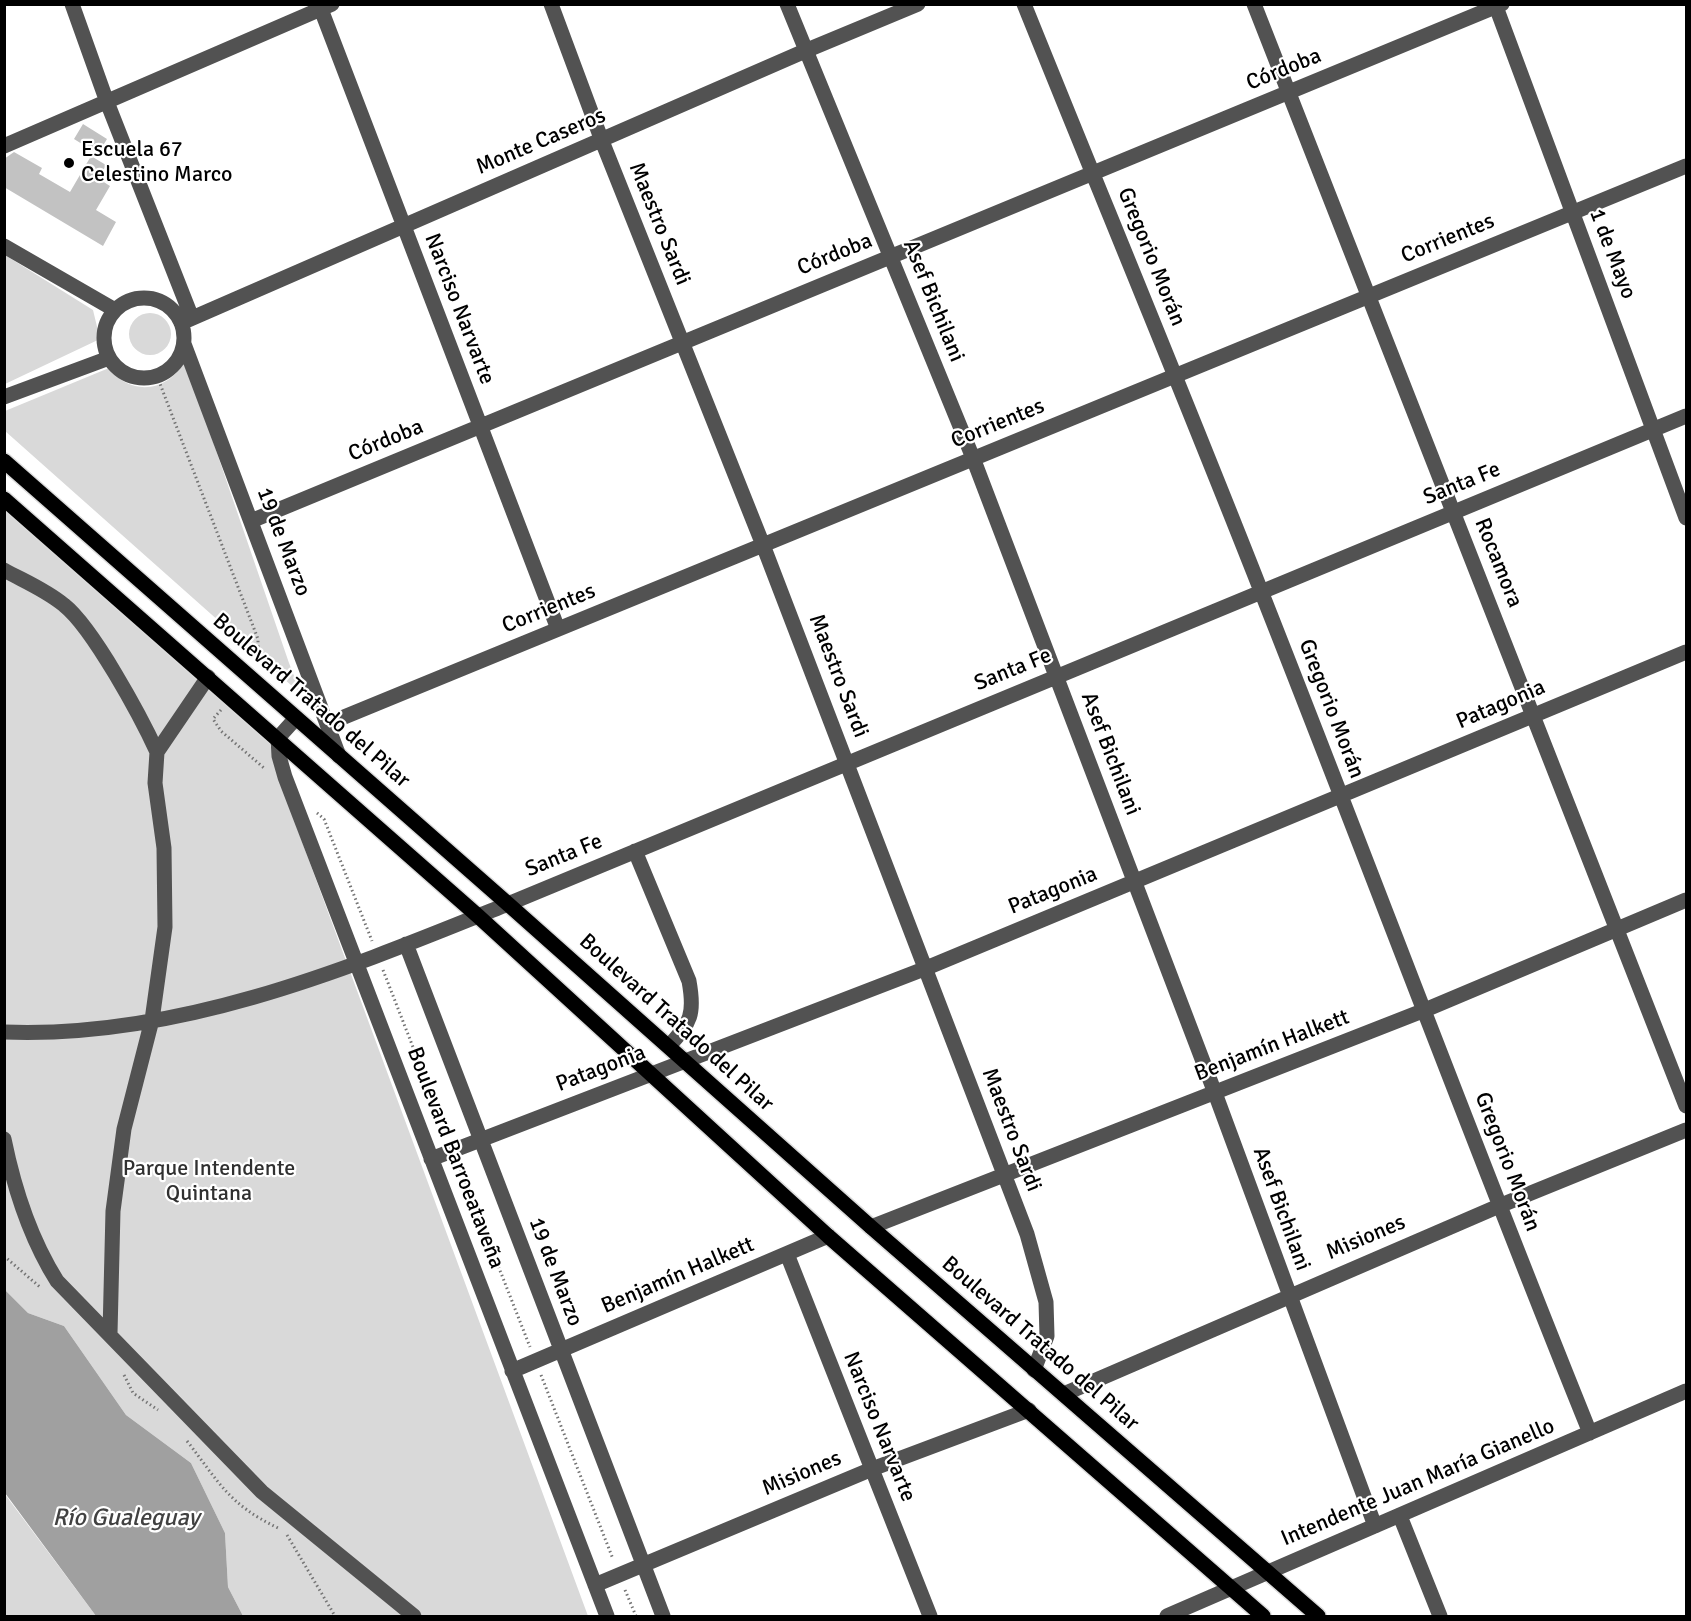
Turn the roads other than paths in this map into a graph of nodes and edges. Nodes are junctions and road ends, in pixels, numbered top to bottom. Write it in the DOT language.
graph roads {
  1 [pos="72,4"];
  2 [pos="551,4"];
  3 [pos="787,4"];
  4 [pos="918,4"];
  5 [pos="1024,4"];
  6 [pos="1254,4"];
  7 [pos="1498,5"];
  8 [pos="324,6"];
  9 [pos="805,51"];
  10 [pos="1289,93"];
  11 [pos="107,102"];
  12 [pos="602,141"];
  13 [pos="4,146"];
  14 [pos="1686,166"];
  15 [pos="1092,174"];
  16 [pos="1572,213"];
  17 [pos="403,225"];
  18 [pos="4,246"];
  19 [pos="891,257"];
  20 [pos="1369,296"];
  21 [pos="115,310"];
  22 [pos="187,321"];
  23 [pos="682,343"];
  24 [pos="184,344"];
  25 [pos="109,358"];
  26 [pos="1176,375"];
  27 [pos="4,397"];
  28 [pos="1686,416"];
  29 [pos="480,426"];
  30 [pos="1654,430"];
  31 [pos="973,458"];
  32 [pos="4,461"];
  33 [pos="4,499"];
  34 [pos="1454,512"];
  35 [pos="1686,519"];
  36 [pos="251,521"];
  37 [pos="763,545"];
  38 [pos="7,573"];
  39 [pos="1262,592"];
  40 [pos="558,629"];
  41 [pos="1686,652"];
  42 [pos="225,655"];
  43 [pos="208,677"];
  44 [pos="1057,677"];
  45 [pos="1534,716"];
  46 [pos="296,718"];
  47 [pos="327,724"];
  48 [pos="278,738"];
  49 [pos="157,752"];
  50 [pos="339,756"];
  51 [pos="847,763"];
  52 [pos="1341,796"];
  53 [pos="418,825"];
  54 [pos="401,847"];
  55 [pos="635,851"];
  56 [pos="1135,881"];
  57 [pos="1686,900"];
  58 [pos="508,903"];
  59 [pos="478,916"];
  60 [pos="1618,929"];
  61 [pos="406,944"];
  62 [pos="356,963"];
  63 [pos="924,969"];
  64 [pos="1425,1010"];
  65 [pos="152,1020"];
  66 [pos="4,1032"];
  67 [pos="669,1046"];
  68 [pos="686,1061"];
  69 [pos="651,1074"];
  70 [pos="1215,1093"];
  71 [pos="1686,1106"];
  72 [pos="1686,1130"];
  73 [pos="4,1139"];
  74 [pos="481,1140"];
  75 [pos="431,1159"];
  76 [pos="1005,1174"];
  77 [pos="1498,1206"];
  78 [pos="871,1227"];
  79 [pos="828,1236"];
  80 [pos="787,1254"];
  81 [pos="1289,1296"];
  82 [pos="110,1333"];
  83 [pos="561,1350"];
  84 [pos="1034,1370"];
  85 [pos="512,1371"];
  86 [pos="1686,1391"];
  87 [pos="1065,1394"];
  88 [pos="1029,1410"];
  89 [pos="1590,1433"];
  90 [pos="872,1469"];
  91 [pos="1400,1515"];
  92 [pos="1375,1526"];
  93 [pos="644,1565"];
  94 [pos="1269,1572"];
  95 [pos="595,1585"];
  96 [pos="1232,1588"];
  97 [pos="414,1617"];
  98 [pos="607,1617"];
  99 [pos="663,1617"];
  100 [pos="930,1617"];
  101 [pos="1167,1617"];
  102 [pos="1263,1617"];
  103 [pos="1318,1617"];
  104 [pos="1440,1617"];
  1 -- 11 [label="street"];
  2 -- 12 [label="street, Maestro Sardi"];
  3 -- 9 [label="street, Asef Bichilani"];
  4 -- 9 [label="street, Monte Caseros"];
  5 -- 15 [label="street, Gregorio Morán"];
  6 -- 10 [label="street, Rocamora"];
  7 -- 10 [label="street, Córdoba"];
  7 -- 16 [label="street, 1 de Mayo"];
  8 -- 11 [label="street"];
  8 -- 17 [label="street, Narciso Narvarte"];
  9 -- 12 [label="street, Monte Caseros"];
  9 -- 19 [label="street, Asef Bichilani"];
  10 -- 15 [label="street, Córdoba"];
  10 -- 20 [label="street, Rocamora"];
  11 -- 13 [label="street"];
  11 -- 22 [label="street"];
  12 -- 17 [label="street, Monte Caseros"];
  12 -- 23 [label="street, Maestro Sardi"];
  14 -- 16 [label="street, Corrientes"];
  15 -- 19 [label="street, Córdoba"];
  15 -- 26 [label="street, Gregorio Morán"];
  16 -- 20 [label="street, Corrientes"];
  16 -- 30 [label="street, 1 de Mayo"];
  17 -- 22 [label="street, Monte Caseros"];
  17 -- 29 [label="street, Narciso Narvarte"];
  18 -- 21 [label="street"];
  19 -- 23 [label="street, Córdoba"];
  19 -- 31 [label="street, Asef Bichilani"];
  20 -- 26 [label="street, Corrientes"];
  20 -- 34 [label="street, Rocamora"];
  21 -- 22 [label="street"];
  21 -- 25 [label="street"];
  22 -- 24 [label="street"];
  23 -- 29 [label="street, Córdoba"];
  23 -- 37 [label="street, Maestro Sardi"];
  24 -- 25 [label="street"];
  24 -- 36 [label="street, 19 de Marzo"];
  25 -- 27 [label="street"];
  26 -- 31 [label="street, Corrientes"];
  26 -- 39 [label="street, Gregorio Morán"];
  28 -- 30 [label="street, Santa Fe"];
  29 -- 36 [label="street, Córdoba"];
  29 -- 40 [label="street, Narciso Narvarte"];
  30 -- 34 [label="street, Santa Fe"];
  30 -- 35 [label="street, 1 de Mayo"];
  31 -- 37 [label="street, Corrientes"];
  31 -- 44 [label="street, Asef Bichilani"];
  32 -- 42 [label="main road, Boulevard Tratado del Pilar"];
  33 -- 43 [label="main road"];
  34 -- 39 [label="street, Santa Fe"];
  34 -- 45 [label="street, Rocamora"];
  36 -- 47 [label="street, 19 de Marzo"];
  37 -- 40 [label="street, Corrientes"];
  37 -- 51 [label="street, Maestro Sardi"];
  38 -- 49 [label="street"];
  39 -- 44 [label="street, Santa Fe"];
  39 -- 52 [label="street, Gregorio Morán"];
  40 -- 47 [label="street, Corrientes"];
  41 -- 45 [label="street, Patagonia"];
  42 -- 43 [label="main road"];
  42 -- 46 [label="main road, Boulevard Tratado del Pilar"];
  43 -- 48 [label="main road"];
  43 -- 49 [label="street"];
  44 -- 51 [label="street, Santa Fe"];
  44 -- 56 [label="street, Asef Bichilani"];
  45 -- 52 [label="street, Patagonia"];
  45 -- 60 [label="street, Rocamora"];
  46 -- 48 [label="street"];
  46 -- 50 [label="main road, Boulevard Tratado del Pilar"];
  47 -- 50 [label="street, 19 de Marzo"];
  48 -- 54 [label="main road"];
  48 -- 62 [label="street, Boulevard Barroeataveña"];
  49 -- 65 [label="street"];
  50 -- 53 [label="main road, Boulevard Tratado del Pilar"];
  51 -- 55 [label="street, Santa Fe"];
  51 -- 63 [label="street, Maestro Sardi"];
  52 -- 56 [label="street, Patagonia"];
  52 -- 64 [label="street, Gregorio Morán"];
  53 -- 54 [label="main road"];
  53 -- 58 [label="main road, Boulevard Tratado del Pilar"];
  54 -- 59 [label="main road"];
  55 -- 58 [label="street, Santa Fe"];
  55 -- 67 [label="street"];
  56 -- 63 [label="street, Patagonia"];
  56 -- 70 [label="street, Asef Bichilani"];
  57 -- 60 [label="street, Benjamín Halkett"];
  58 -- 59 [label="street, Santa Fe"];
  58 -- 67 [label="main road, Boulevard Tratado del Pilar"];
  59 -- 61 [label="street, Santa Fe"];
  59 -- 69 [label="main road"];
  60 -- 64 [label="street, Benjamín Halkett"];
  60 -- 71 [label="street, Rocamora"];
  61 -- 62 [label="street, Santa Fe"];
  61 -- 74 [label="street, 19 de Marzo"];
  62 -- 65 [label="street, Santa Fe"];
  62 -- 75 [label="street, Boulevard Barroeataveña"];
  63 -- 68 [label="street, Patagonia"];
  63 -- 76 [label="street, Maestro Sardi"];
  64 -- 70 [label="street, Benjamín Halkett"];
  64 -- 77 [label="street, Gregorio Morán"];
  65 -- 66 [label="street, Santa Fe"];
  65 -- 82 [label="street"];
  67 -- 68 [label="main road, Boulevard Tratado del Pilar"];
  68 -- 69 [label="street, Patagonia"];
  68 -- 78 [label="main road, Boulevard Tratado del Pilar"];
  69 -- 74 [label="street, Patagonia"];
  69 -- 79 [label="main road"];
  70 -- 76 [label="street, Benjamín Halkett"];
  70 -- 81 [label="street, Asef Bichilani"];
  72 -- 77 [label="street, Misiones"];
  73 -- 82 [label="street"];
  74 -- 75 [label="street, Patagonia"];
  74 -- 83 [label="street, 19 de Marzo"];
  75 -- 85 [label="street, Boulevard Barroeataveña"];
  76 -- 78 [label="street, Benjamín Halkett"];
  76 -- 84 [label="street, Maestro Sardi"];
  77 -- 81 [label="street, Misiones"];
  77 -- 89 [label="street, Gregorio Morán"];
  78 -- 84 [label="main road, Boulevard Tratado del Pilar"];
  79 -- 80 [label="street, Benjamín Halkett"];
  79 -- 88 [label="main road"];
  80 -- 83 [label="street, Benjamín Halkett"];
  80 -- 90 [label="street, Narciso Narvarte"];
  81 -- 87 [label="street, Misiones"];
  81 -- 92 [label="street, Asef Bichilani"];
  82 -- 97 [label="street"];
  83 -- 85 [label="street, Benjamín Halkett"];
  83 -- 93 [label="street, 19 de Marzo"];
  84 -- 87 [label="main road, Boulevard Tratado del Pilar"];
  85 -- 95 [label="street, Boulevard Barroeataveña"];
  86 -- 89 [label="street, Intendente Juan María Gianello"];
  87 -- 94 [label="main road, Boulevard Tratado del Pilar"];
  88 -- 90 [label="street, Misiones"];
  88 -- 96 [label="main road"];
  89 -- 91 [label="street, Intendente Juan María Gianello"];
  90 -- 93 [label="street, Misiones"];
  90 -- 100 [label="street, Narciso Narvarte"];
  91 -- 92 [label="street, Intendente Juan María Gianello"];
  91 -- 104 [label="street"];
  92 -- 94 [label="street, Intendente Juan María Gianello"];
  93 -- 95 [label="street, Misiones"];
  93 -- 99 [label="street, 19 de Marzo"];
  94 -- 96 [label="street, Intendente Juan María Gianello"];
  94 -- 103 [label="main road, Boulevard Tratado del Pilar"];
  95 -- 98 [label="street, Boulevard Barroeataveña"];
  96 -- 101 [label="street, Intendente Juan María Gianello"];
  96 -- 102 [label="main road"];
}
